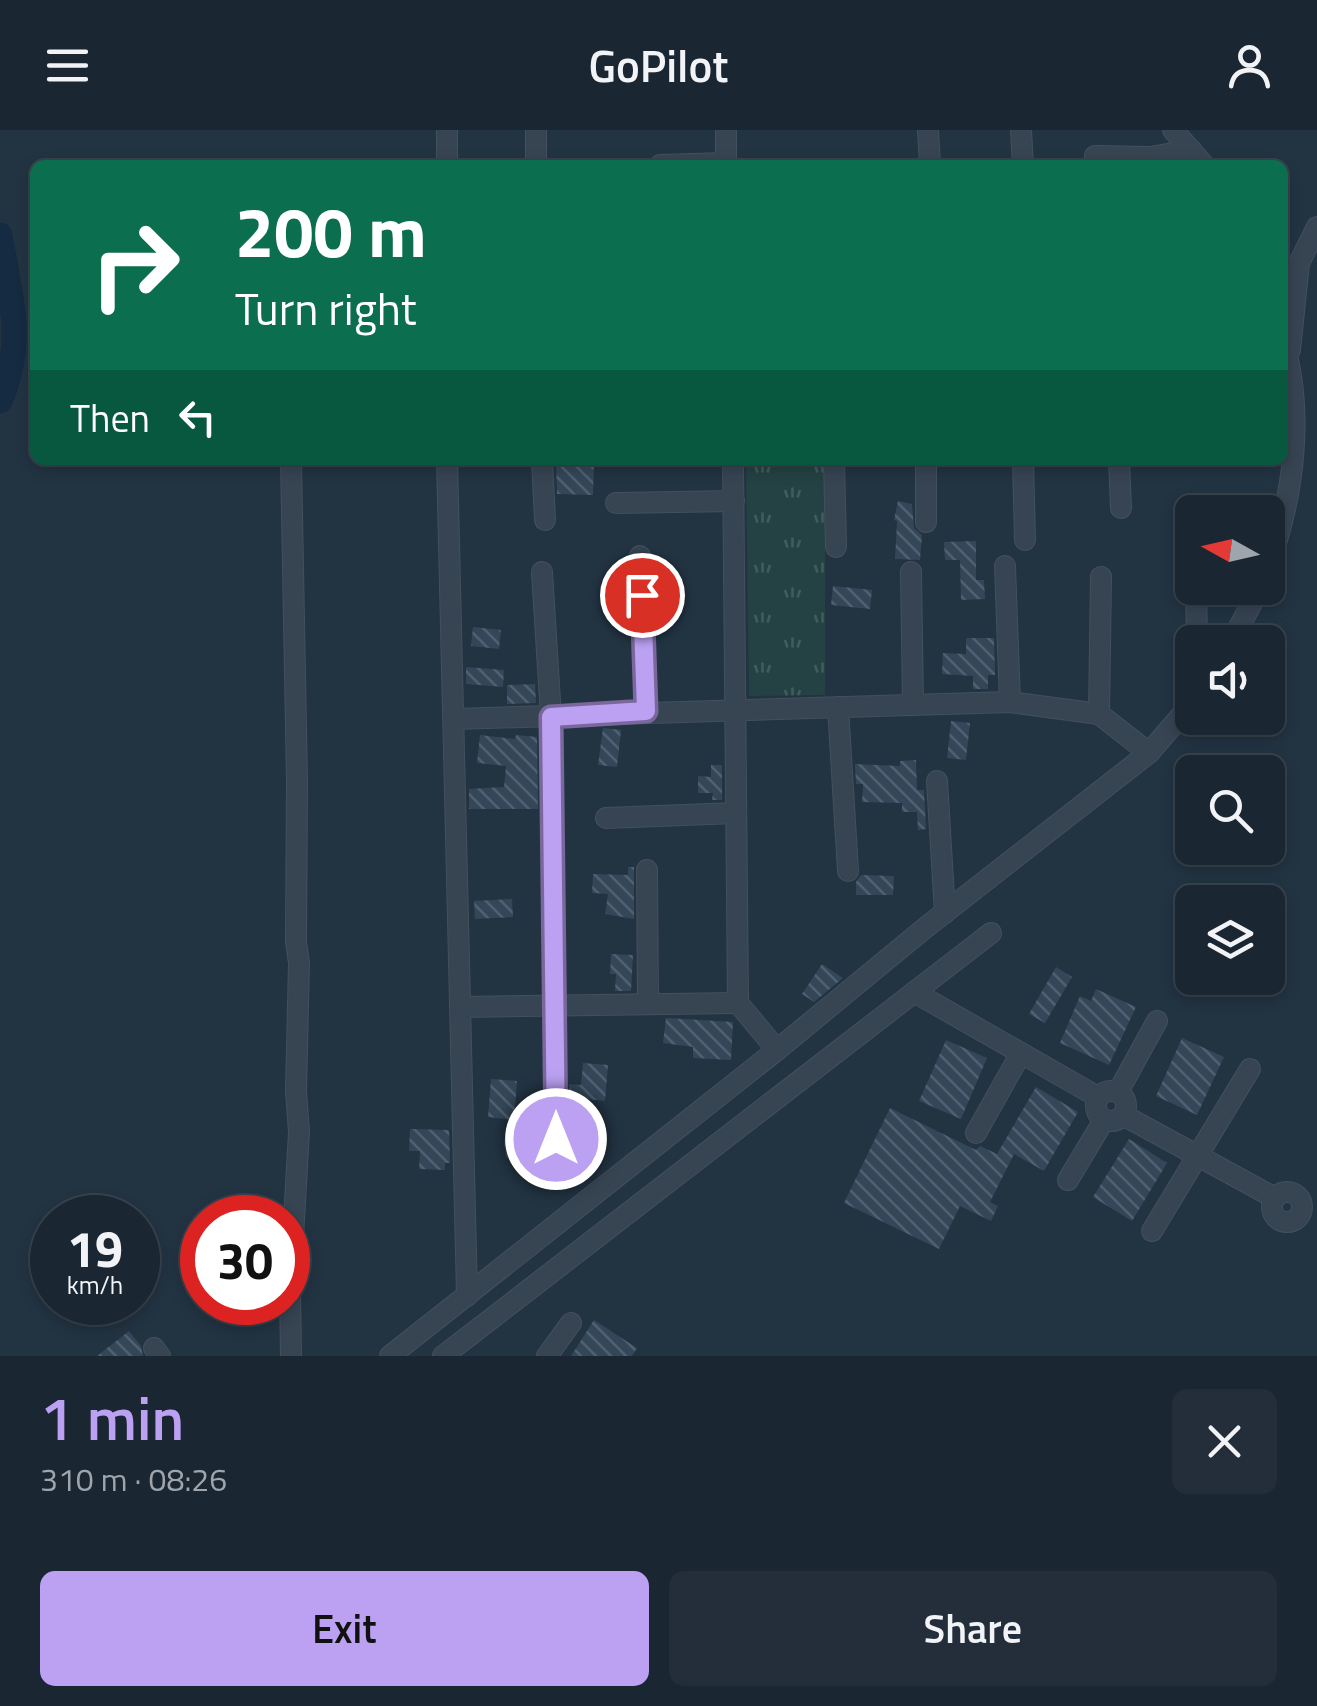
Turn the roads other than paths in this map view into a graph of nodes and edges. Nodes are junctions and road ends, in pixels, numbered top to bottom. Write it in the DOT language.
graph roads {
  1 [pos="447,130"];
  2 [pos="536,130"];
  3 [pos="726,130"];
  4 [pos="928,130"];
  5 [pos="1022,130"];
  6 [pos="1172,130"];
  7 [pos="1095,156"];
  8 [pos="1197,158"];
  9 [pos="447,160"];
  10 [pos="536,160"];
  11 [pos="726,160"];
  12 [pos="930,160"];
  13 [pos="1024,160"];
  14 [pos="1317,227"];
  15 [pos="1288,344"];
  16 [pos="1289,397"];
  17 [pos="292,465"];
  18 [pos="448,465"];
  19 [pos="542,465"];
  20 [pos="733,465"];
  21 [pos="834,465"];
  22 [pos="926,465"];
  23 [pos="1023,465"];
  24 [pos="1119,465"];
  25 [pos="734,501"];
  26 [pos="616,504"];
  27 [pos="1285,506"];
  28 [pos="1121,508"];
  29 [pos="545,520"];
  30 [pos="926,522"];
  31 [pos="1025,540"];
  32 [pos="836,547"];
  33 [pos="640,556"];
  34 [pos="1005,566"];
  35 [pos="542,572"];
  36 [pos="910,572"];
  37 [pos="1102,577"];
  38 [pos="1010,702"];
  39 [pos="913,705"];
  40 [pos="838,707"];
  41 [pos="737,710"];
  42 [pos="646,711"];
  43 [pos="1099,714"];
  44 [pos="551,717"];
  45 [pos="455,719"];
  46 [pos="1175,723"];
  47 [pos="1150,754"];
  48 [pos="936,781"];
  49 [pos="736,812"];
  50 [pos="606,818"];
  51 [pos="648,870"];
  52 [pos="848,871"];
  53 [pos="945,913"];
  54 [pos="991,933"];
  55 [pos="914,992"];
  56 [pos="648,1002"];
  57 [pos="738,1004"];
  58 [pos="556,1005"];
  59 [pos="460,1007"];
  60 [pos="1157,1021"];
  61 [pos="777,1050"];
  62 [pos="1021,1054"];
  63 [pos="1250,1069"];
  64 [pos="1108,1095"];
  65 [pos="1113,1118"];
  66 [pos="976,1133"];
  67 [pos="556,1139"];
  68 [pos="1199,1157"];
  69 [pos="1068,1180"];
  70 [pos="1274,1198"];
  71 [pos="1152,1231"];
  72 [pos="467,1296"];
  73 [pos="570,1323"];
  74 [pos="291,1356"];
  75 [pos="390,1356"];
  76 [pos="444,1356"];
  77 [pos="548,1356"];
  1 -- 9 [label="street"];
  2 -- 10 [label="street"];
  3 -- 11 [label="street"];
  4 -- 12 [label="street"];
  5 -- 13 [label="street"];
  6 -- 8 [label="street"];
  7 -- 8 [label="street"];
  14 -- 15 [label="street"];
  16 -- 27 [label="street"];
  17 -- 74 [label="street"];
  18 -- 45 [label="street"];
  19 -- 29 [label="street"];
  20 -- 25 [label="street"];
  21 -- 32 [label="street"];
  22 -- 30 [label="street"];
  23 -- 31 [label="street"];
  24 -- 28 [label="street"];
  25 -- 26 [label="street"];
  25 -- 41 [label="street"];
  33 -- 42 [label="street"];
  34 -- 38 [label="street"];
  35 -- 44 [label="street"];
  36 -- 39 [label="street"];
  37 -- 43 [label="street"];
  38 -- 39 [label="street"];
  38 -- 43 [label="street"];
  39 -- 40 [label="street"];
  40 -- 41 [label="street"];
  40 -- 52 [label="street"];
  41 -- 42 [label="street"];
  41 -- 49 [label="street"];
  42 -- 44 [label="street"];
  43 -- 47 [label="street"];
  44 -- 45 [label="street"];
  44 -- 58 [label="street"];
  45 -- 59 [label="street"];
  46 -- 47 [label="street"];
  47 -- 53 [label="street"];
  48 -- 53 [label="street"];
  49 -- 50 [label="street"];
  49 -- 57 [label="street"];
  51 -- 56 [label="street"];
  53 -- 61 [label="street"];
  54 -- 55 [label="street"];
  55 -- 62 [label="street"];
  55 -- 76 [label="street"];
  56 -- 57 [label="street"];
  56 -- 58 [label="street"];
  57 -- 61 [label="street"];
  58 -- 59 [label="street"];
  58 -- 67 [label="street"];
  59 -- 72 [label="street"];
  60 -- 64 [label="street"];
  61 -- 72 [label="street"];
  62 -- 64 [label="street"];
  62 -- 66 [label="street"];
  63 -- 68 [label="street"];
  64 -- 65 [label="street"];
  65 -- 68 [label="street"];
  65 -- 69 [label="street"];
  68 -- 70 [label="street"];
  68 -- 71 [label="street"];
  72 -- 75 [label="street"];
  73 -- 77 [label="street"];
}
